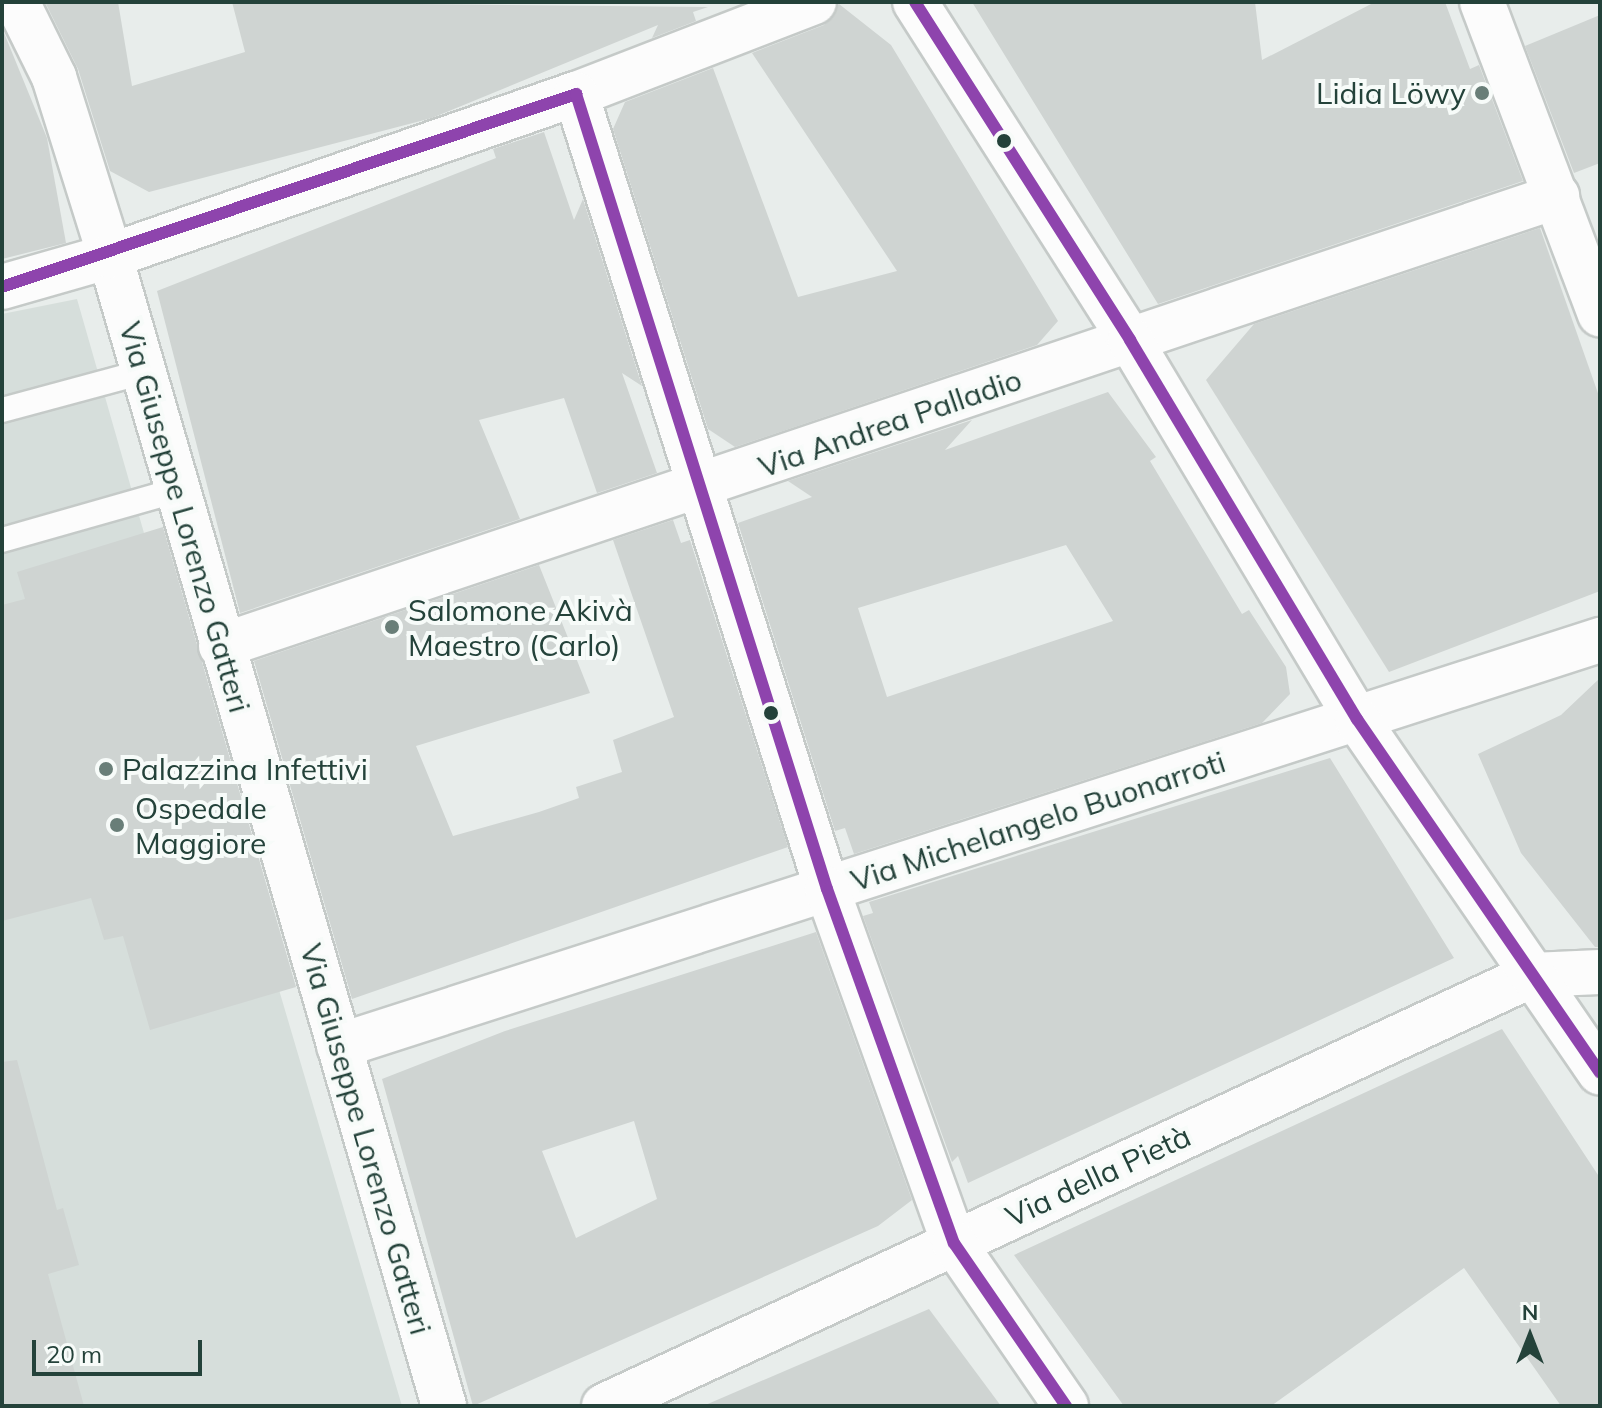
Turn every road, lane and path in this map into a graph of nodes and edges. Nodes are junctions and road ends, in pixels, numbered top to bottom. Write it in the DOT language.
graph roads {
  1 [pos="17,2"];
  2 [pos="814,2"];
  3 [pos="915,2"];
  4 [pos="1482,2"];
  5 [pos="576,94"];
  6 [pos="1557,196"];
  7 [pos="110,256"];
  8 [pos="2,287"];
  9 [pos="1600,314"];
  10 [pos="1130,340"];
  11 [pos="143,372"];
  12 [pos="2,410"];
  13 [pos="698,489"];
  14 [pos="177,490"];
  15 [pos="2,540"];
  16 [pos="1600,640"];
  17 [pos="221,646"];
  18 [pos="1357,719"];
  19 [pos="827,889"];
  20 [pos="1600,972"];
  21 [pos="1532,975"];
  22 [pos="339,1046"];
  23 [pos="1600,1073"];
  24 [pos="954,1243"];
  25 [pos="444,1406"];
  26 [pos="604,1406"];
  27 [pos="1066,1406"];
  1 -- 7 [label="street, Via Giuseppe Lorenzo Gatteri"];
  2 -- 5 [label="street"];
  3 -- 10 [label="street"];
  4 -- 6 [label="street"];
  5 -- 7 [label="street"];
  5 -- 13 [label="street"];
  6 -- 9 [label="street"];
  6 -- 10 [label="street, Via Andrea Palladio"];
  7 -- 8 [label="street"];
  7 -- 11 [label="street, Via Giuseppe Lorenzo Gatteri"];
  10 -- 13 [label="street, Via Andrea Palladio"];
  10 -- 18 [label="street"];
  11 -- 12 [label="lane"];
  11 -- 14 [label="street, Via Giuseppe Lorenzo Gatteri"];
  13 -- 17 [label="street, Via Andrea Palladio"];
  13 -- 19 [label="street"];
  14 -- 15 [label="lane"];
  14 -- 17 [label="street, Via Giuseppe Lorenzo Gatteri"];
  16 -- 18 [label="street, Via Michelangelo Buonarroti"];
  17 -- 22 [label="street, Via Giuseppe Lorenzo Gatteri"];
  18 -- 19 [label="street, Via Michelangelo Buonarroti"];
  18 -- 21 [label="street"];
  19 -- 22 [label="street, Via Michelangelo Buonarroti"];
  19 -- 24 [label="street"];
  20 -- 21 [label="street, Via della Pietà"];
  21 -- 23 [label="street"];
  21 -- 24 [label="street, Via della Pietà"];
  22 -- 25 [label="street, Via Giuseppe Lorenzo Gatteri"];
  24 -- 26 [label="street, Via della Pietà"];
  24 -- 27 [label="street"];
}
